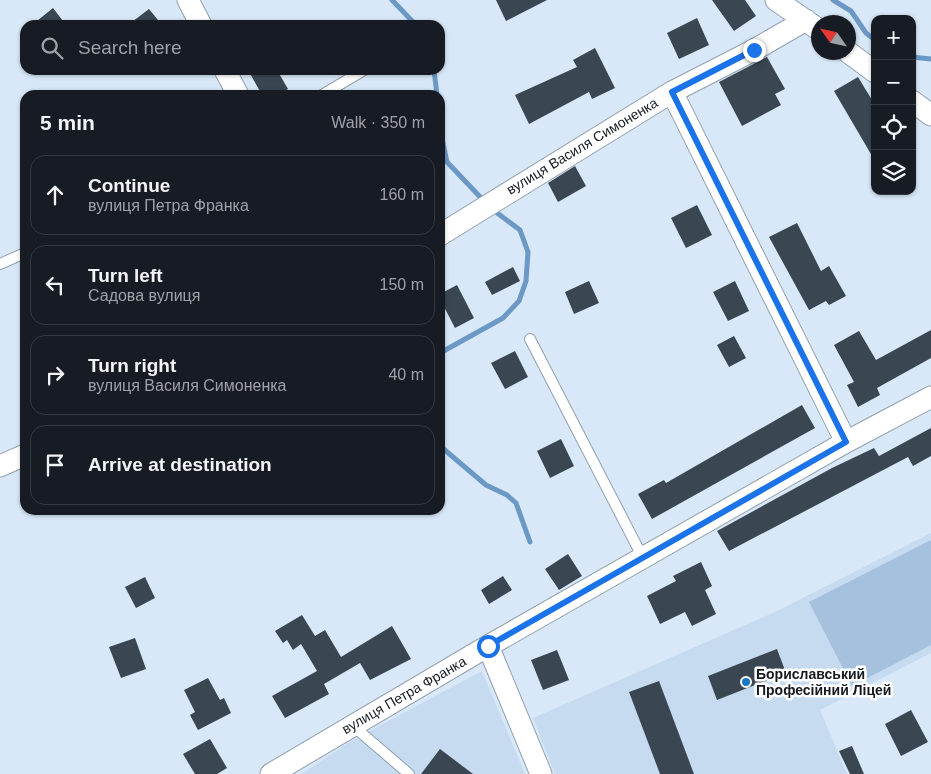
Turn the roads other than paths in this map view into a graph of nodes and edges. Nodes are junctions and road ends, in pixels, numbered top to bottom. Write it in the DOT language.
graph roads {
  1 [pos="188,0"];
  2 [pos="776,0"];
  3 [pos="198,20"];
  4 [pos="811,24"];
  5 [pos="811,25"];
  6 [pos="856,58"];
  7 [pos="871,69"];
  8 [pos="228,75"];
  9 [pos="356,75"];
  10 [pos="235,90"];
  11 [pos="330,90"];
  12 [pos="672,92"];
  13 [pos="916,104"];
  14 [pos="931,115"];
  15 [pos="445,232"];
  16 [pos="20,254"];
  17 [pos="0,264"];
  18 [pos="530,339"];
  19 [pos="931,396"];
  20 [pos="846,442"];
  21 [pos="20,457"];
  22 [pos="0,466"];
  23 [pos="643,558"];
  24 [pos="488,646"];
  25 [pos="352,725"];
  26 [pos="271,774"];
  27 [pos="409,774"];
  28 [pos="541,774"];
  1 -- 3 [label="street"];
  2 -- 4 [label="street, вулиця Василя Симоненка"];
  5 -- 12 [label="street, вулиця Василя Симоненка"];
  6 -- 7 [label="street"];
  8 -- 10 [label="street"];
  9 -- 11 [label="lane"];
  12 -- 15 [label="street, вулиця Василя Симоненка"];
  12 -- 20 [label="street"];
  13 -- 14 [label="street"];
  16 -- 17 [label="lane"];
  18 -- 23 [label="lane"];
  19 -- 20 [label="street, вулиця Петра Франка"];
  20 -- 23 [label="street, вулиця Петра Франка"];
  21 -- 22 [label="street"];
  23 -- 24 [label="street, вулиця Петра Франка"];
  24 -- 25 [label="street, вулиця Петра Франка"];
  24 -- 28 [label="street"];
  25 -- 26 [label="street, вулиця Петра Франка"];
  25 -- 27 [label="lane"];
}
